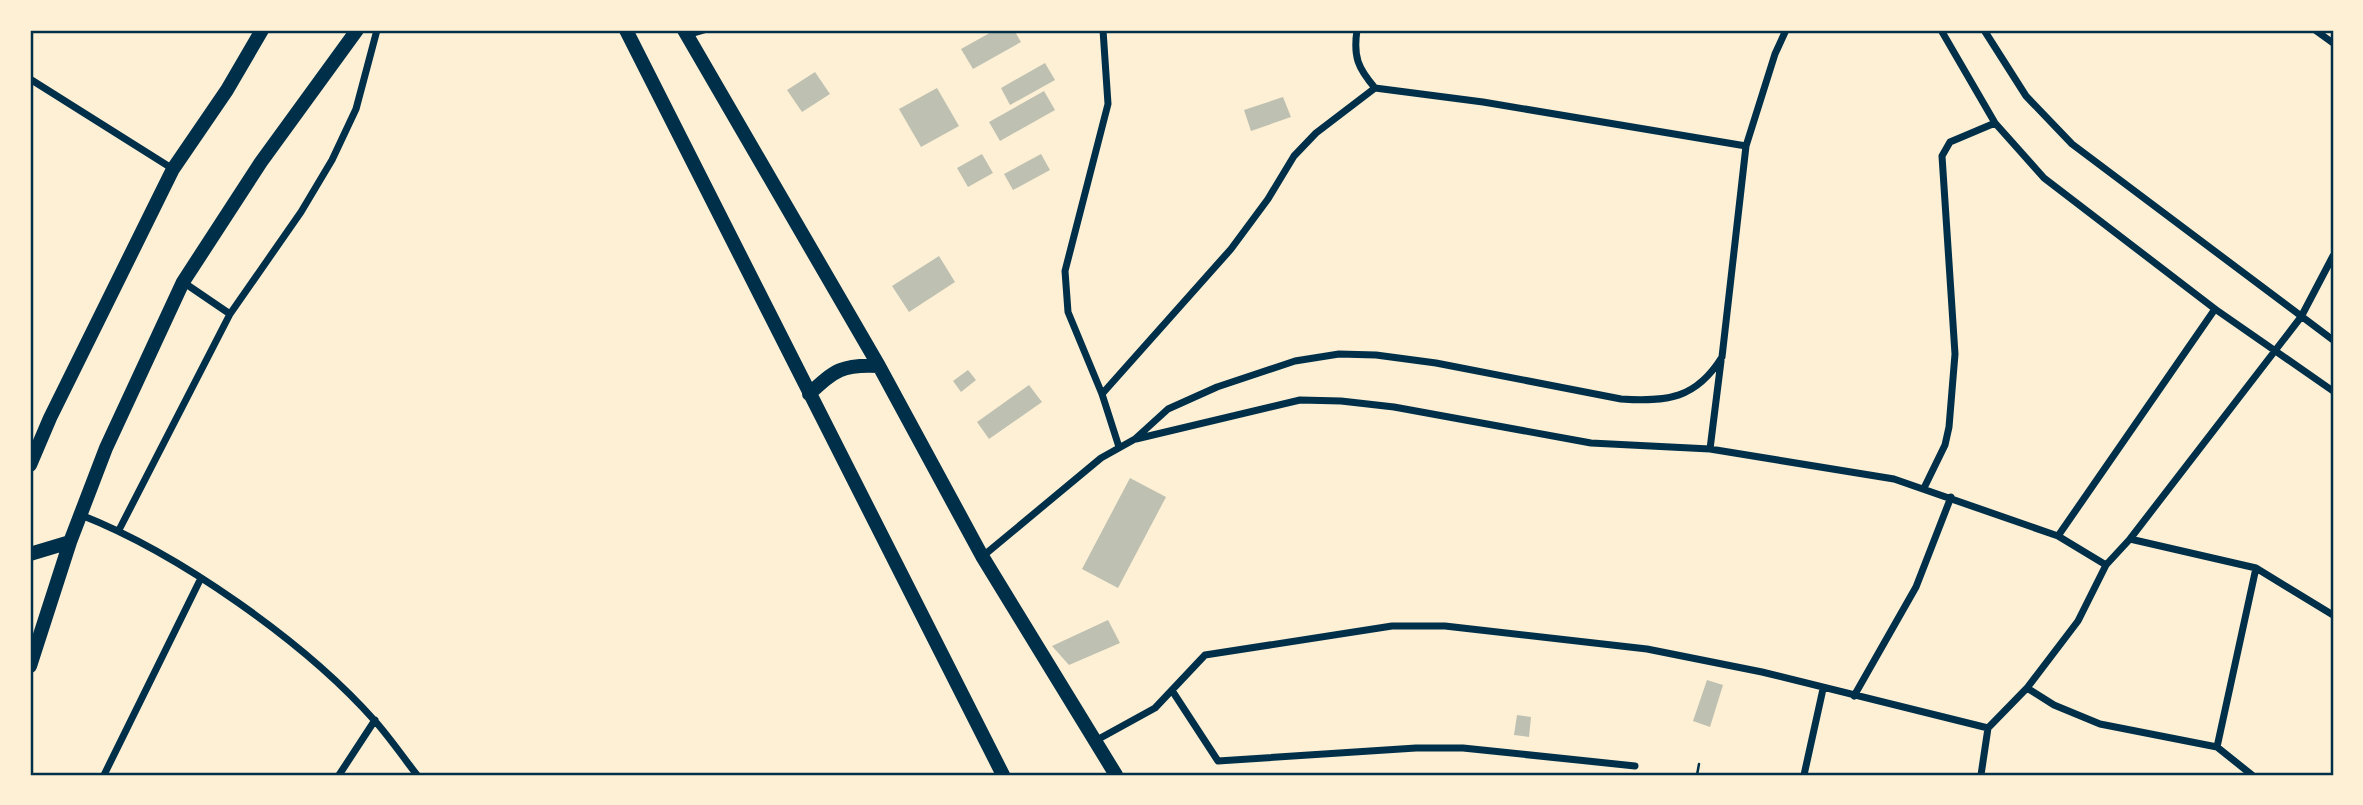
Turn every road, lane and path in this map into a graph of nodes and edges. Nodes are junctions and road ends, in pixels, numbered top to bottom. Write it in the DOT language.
graph roads {
  1 [pos="262,30"];
  2 [pos="357,30"];
  3 [pos="377,30"];
  4 [pos="626,30"];
  5 [pos="704,30"];
  6 [pos="1103,30"];
  7 [pos="1357,30"];
  8 [pos="1786,30"];
  9 [pos="1941,30"];
  10 [pos="1984,30"];
  11 [pos="2315,30"];
  12 [pos="685,33"];
  13 [pos="2333,43"];
  14 [pos="30,79"];
  15 [pos="1376,88"];
  16 [pos="1995,123"];
  17 [pos="1746,146"];
  18 [pos="173,169"];
  19 [pos="2333,256"];
  20 [pos="184,282"];
  21 [pos="2215,309"];
  22 [pos="230,314"];
  23 [pos="2301,317"];
  24 [pos="2333,340"];
  25 [pos="2277,349"];
  26 [pos="1721,356"];
  27 [pos="879,366"];
  28 [pos="2333,391"];
  29 [pos="809,394"];
  30 [pos="1102,394"];
  31 [pos="1135,439"];
  32 [pos="1119,447"];
  33 [pos="1710,449"];
  34 [pos="30,465"];
  35 [pos="1924,488"];
  36 [pos="1951,497"];
  37 [pos="81,515"];
  38 [pos="119,530"];
  39 [pos="2058,536"];
  40 [pos="2130,539"];
  41 [pos="70,542"];
  42 [pos="30,554"];
  43 [pos="982,556"];
  44 [pos="2106,565"];
  45 [pos="2256,568"];
  46 [pos="201,578"];
  47 [pos="2333,615"];
  48 [pos="30,666"];
  49 [pos="2027,688"];
  50 [pos="1823,689"];
  51 [pos="1173,692"];
  52 [pos="1854,696"];
  53 [pos="375,720"];
  54 [pos="1989,728"];
  55 [pos="1095,741"];
  56 [pos="2217,747"];
  57 [pos="1699,764"];
  58 [pos="1635,766"];
  59 [pos="104,775"];
  60 [pos="340,775"];
  61 [pos="417,775"];
  62 [pos="1003,775"];
  63 [pos="1116,775"];
  64 [pos="1697,775"];
  65 [pos="1804,775"];
  66 [pos="1982,775"];
  67 [pos="2252,775"];
  1 -- 18 [label="main road"];
  2 -- 20 [label="main road"];
  3 -- 22 [label="street"];
  4 -- 29 [label="main road"];
  5 -- 12 [label="street"];
  6 -- 30 [label="street"];
  7 -- 15 [label="street"];
  8 -- 17 [label="street"];
  9 -- 16 [label="street"];
  10 -- 23 [label="street"];
  11 -- 13 [label="street"];
  12 -- 27 [label="main road"];
  14 -- 18 [label="street"];
  15 -- 17 [label="street"];
  15 -- 30 [label="street"];
  16 -- 21 [label="street"];
  16 -- 35 [label="street"];
  17 -- 26 [label="street"];
  18 -- 34 [label="main road"];
  19 -- 23 [label="street"];
  20 -- 22 [label="street"];
  20 -- 37 [label="main road"];
  21 -- 25 [label="street"];
  21 -- 39 [label="street"];
  22 -- 38 [label="street"];
  23 -- 24 [label="street"];
  23 -- 25 [label="street"];
  25 -- 28 [label="street"];
  25 -- 40 [label="street"];
  26 -- 31 [label="street"];
  26 -- 33 [label="street"];
  27 -- 29 [label="main road"];
  27 -- 43 [label="main road"];
  29 -- 62 [label="main road"];
  30 -- 32 [label="street"];
  31 -- 32 [label="street"];
  31 -- 33 [label="street"];
  32 -- 43 [label="street"];
  33 -- 35 [label="street"];
  35 -- 36 [label="street"];
  36 -- 39 [label="street"];
  36 -- 52 [label="street"];
  37 -- 38 [label="street"];
  37 -- 41 [label="main road"];
  38 -- 46 [label="street"];
  39 -- 44 [label="street"];
  40 -- 44 [label="street"];
  40 -- 45 [label="street"];
  41 -- 42 [label="main road"];
  41 -- 48 [label="main road"];
  43 -- 55 [label="main road"];
  44 -- 49 [label="street"];
  45 -- 47 [label="street"];
  45 -- 56 [label="street"];
  46 -- 53 [label="street"];
  46 -- 59 [label="street"];
  49 -- 54 [label="street"];
  49 -- 56 [label="street"];
  50 -- 51 [label="street"];
  50 -- 52 [label="street"];
  50 -- 65 [label="street"];
  51 -- 55 [label="street"];
  51 -- 58 [label="street"];
  52 -- 54 [label="street"];
  53 -- 60 [label="street"];
  53 -- 61 [label="street"];
  54 -- 66 [label="street"];
  55 -- 63 [label="main road"];
  56 -- 67 [label="street"];
  57 -- 64 [label="path"];
}
